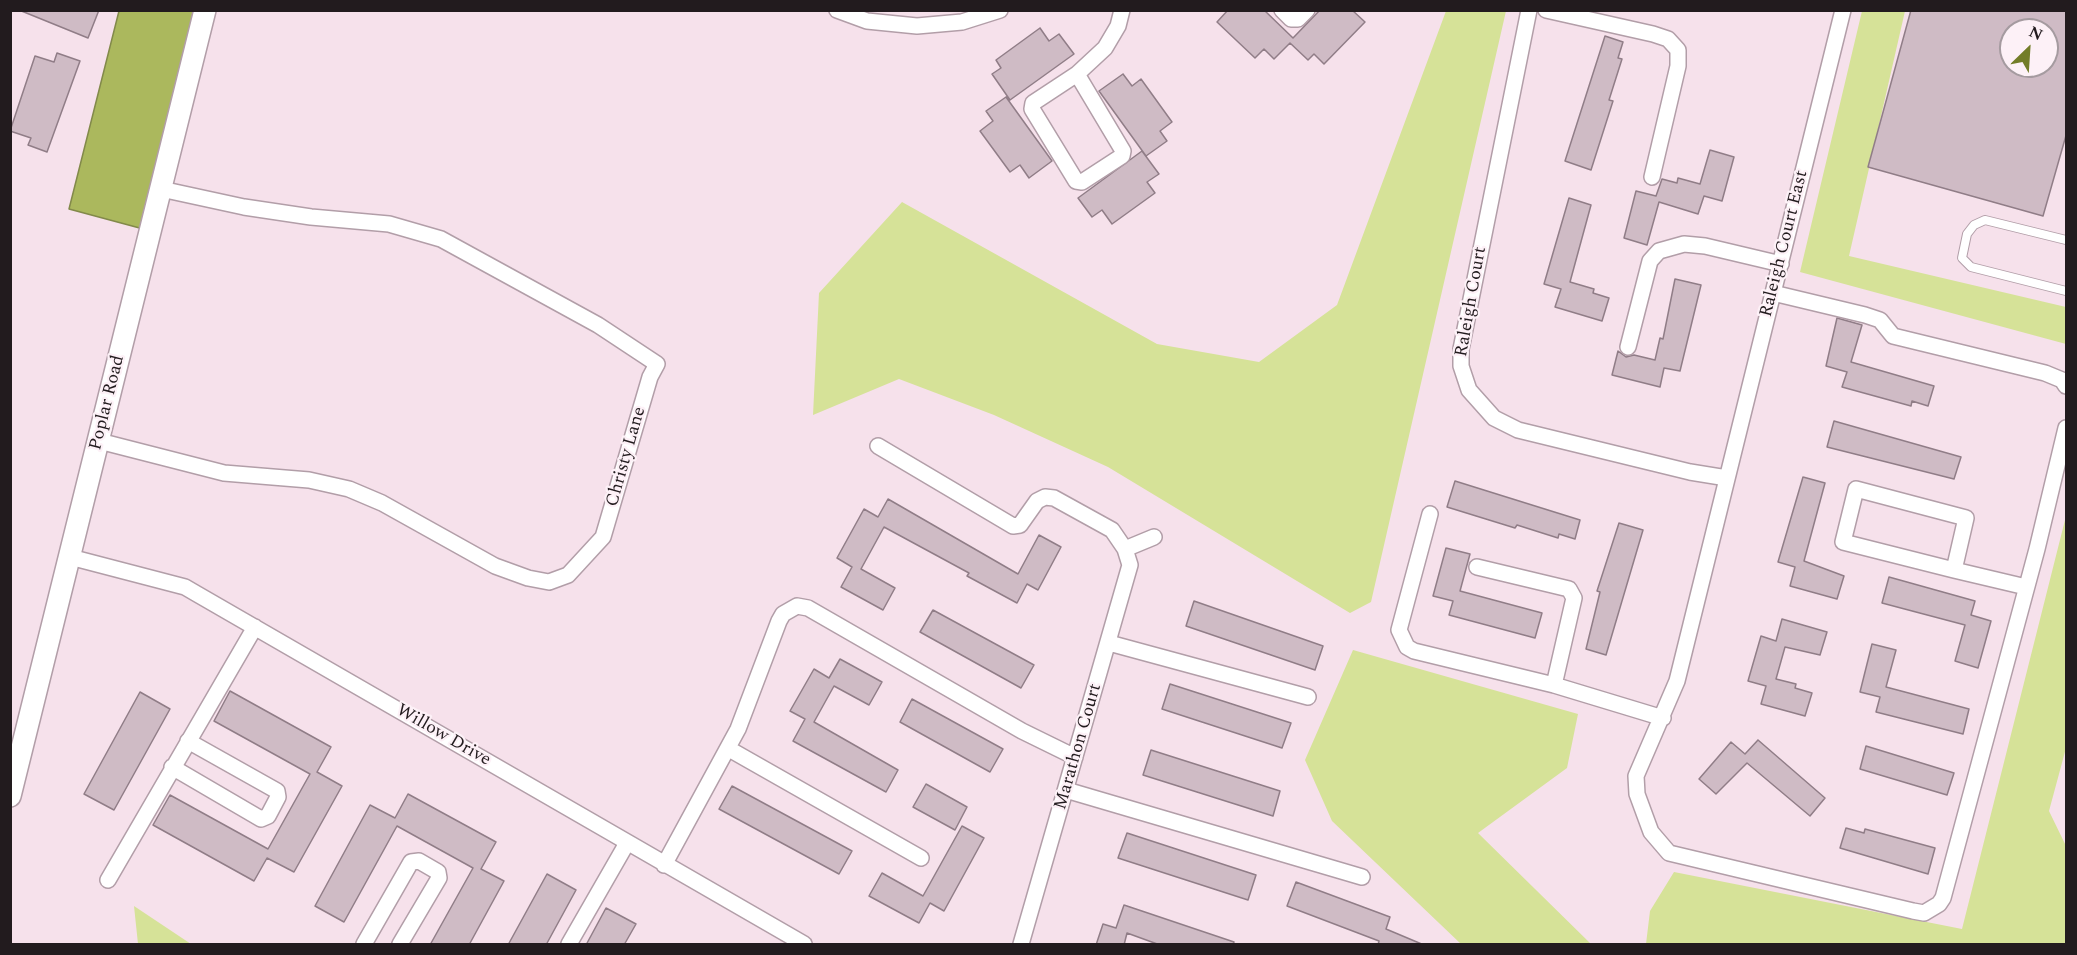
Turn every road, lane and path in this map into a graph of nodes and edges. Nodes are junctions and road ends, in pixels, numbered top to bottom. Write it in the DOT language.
graph roads {
  1 [pos="205,10"];
  2 [pos="837,10"];
  3 [pos="1000,10"];
  4 [pos="1122,10"];
  5 [pos="1282,10"];
  6 [pos="1306,10"];
  7 [pos="1529,10"];
  8 [pos="1546,10"];
  9 [pos="1843,10"];
  10 [pos="1077,74"];
  11 [pos="1652,177"];
  12 [pos="161,189"];
  13 [pos="2066,238"];
  14 [pos="1781,264"];
  15 [pos="2067,291"];
  16 [pos="1773,293"];
  17 [pos="1629,347"];
  18 [pos="2067,386"];
  19 [pos="2067,428"];
  20 [pos="99,441"];
  21 [pos="878,446"];
  22 [pos="1727,478"];
  23 [pos="1430,514"];
  24 [pos="1154,537"];
  25 [pos="1125,549"];
  26 [pos="70,557"];
  27 [pos="1477,567"];
  28 [pos="1954,570"];
  29 [pos="2026,587"];
  30 [pos="255,627"];
  31 [pos="1109,643"];
  32 [pos="1554,685"];
  33 [pos="1308,697"];
  34 [pos="1663,717"];
  35 [pos="188,741"];
  36 [pos="16,745"];
  37 [pos="729,749"];
  38 [pos="1075,757"];
  39 [pos="172,767"];
  40 [pos="14,769"];
  41 [pos="1066,790"];
  42 [pos="10,796"];
  43 [pos="627,843"];
  44 [pos="921,858"];
  45 [pos="664,865"];
  46 [pos="1362,877"];
  47 [pos="108,880"];
  48 [pos="364,945"];
  49 [pos="400,945"];
  50 [pos="569,945"];
  51 [pos="804,945"];
  52 [pos="1021,945"];
  1 -- 12 [label="street, Poplar Road"];
  2 -- 3 [label="street"];
  4 -- 10 [label="street"];
  5 -- 6 [label="street"];
  7 -- 22 [label="street, Raleigh Court"];
  8 -- 11 [label="street"];
  9 -- 14 [label="street, Raleigh Court East"];
  10 -- 10 [label="street"];
  12 -- 20 [label="street, Poplar Road"];
  12 -- 20 [label="street, Christy Lane"];
  13 -- 15 [label="lane"];
  14 -- 16 [label="street, Raleigh Court East"];
  14 -- 17 [label="street"];
  16 -- 18 [label="street"];
  16 -- 22 [label="street, Raleigh Court East"];
  19 -- 29 [label="street"];
  20 -- 26 [label="street, Poplar Road"];
  21 -- 25 [label="street"];
  22 -- 34 [label="street, Raleigh Court East"];
  23 -- 32 [label="street"];
  24 -- 25 [label="street"];
  25 -- 31 [label="street, Marathon Court"];
  26 -- 30 [label="street, Willow Drive"];
  26 -- 36 [label="street, Poplar Road"];
  27 -- 32 [label="street"];
  28 -- 28 [label="street"];
  28 -- 29 [label="street"];
  29 -- 34 [label="street, Raleigh Court East"];
  30 -- 35 [label="street"];
  30 -- 43 [label="street, Willow Drive"];
  31 -- 33 [label="street"];
  31 -- 38 [label="street, Marathon Court"];
  32 -- 34 [label="street"];
  35 -- 39 [label="street"];
  35 -- 39 [label="street"];
  36 -- 40 [label="street, Poplar Road"];
  37 -- 38 [label="street"];
  37 -- 44 [label="street"];
  37 -- 45 [label="street"];
  38 -- 41 [label="street, Marathon Court"];
  39 -- 47 [label="street"];
  40 -- 42 [label="street, Poplar Road"];
  41 -- 46 [label="street"];
  41 -- 52 [label="street, Marathon Court"];
  43 -- 45 [label="street, Willow Drive"];
  43 -- 50 [label="street"];
  45 -- 51 [label="street, Willow Drive"];
  48 -- 49 [label="street"];
}
